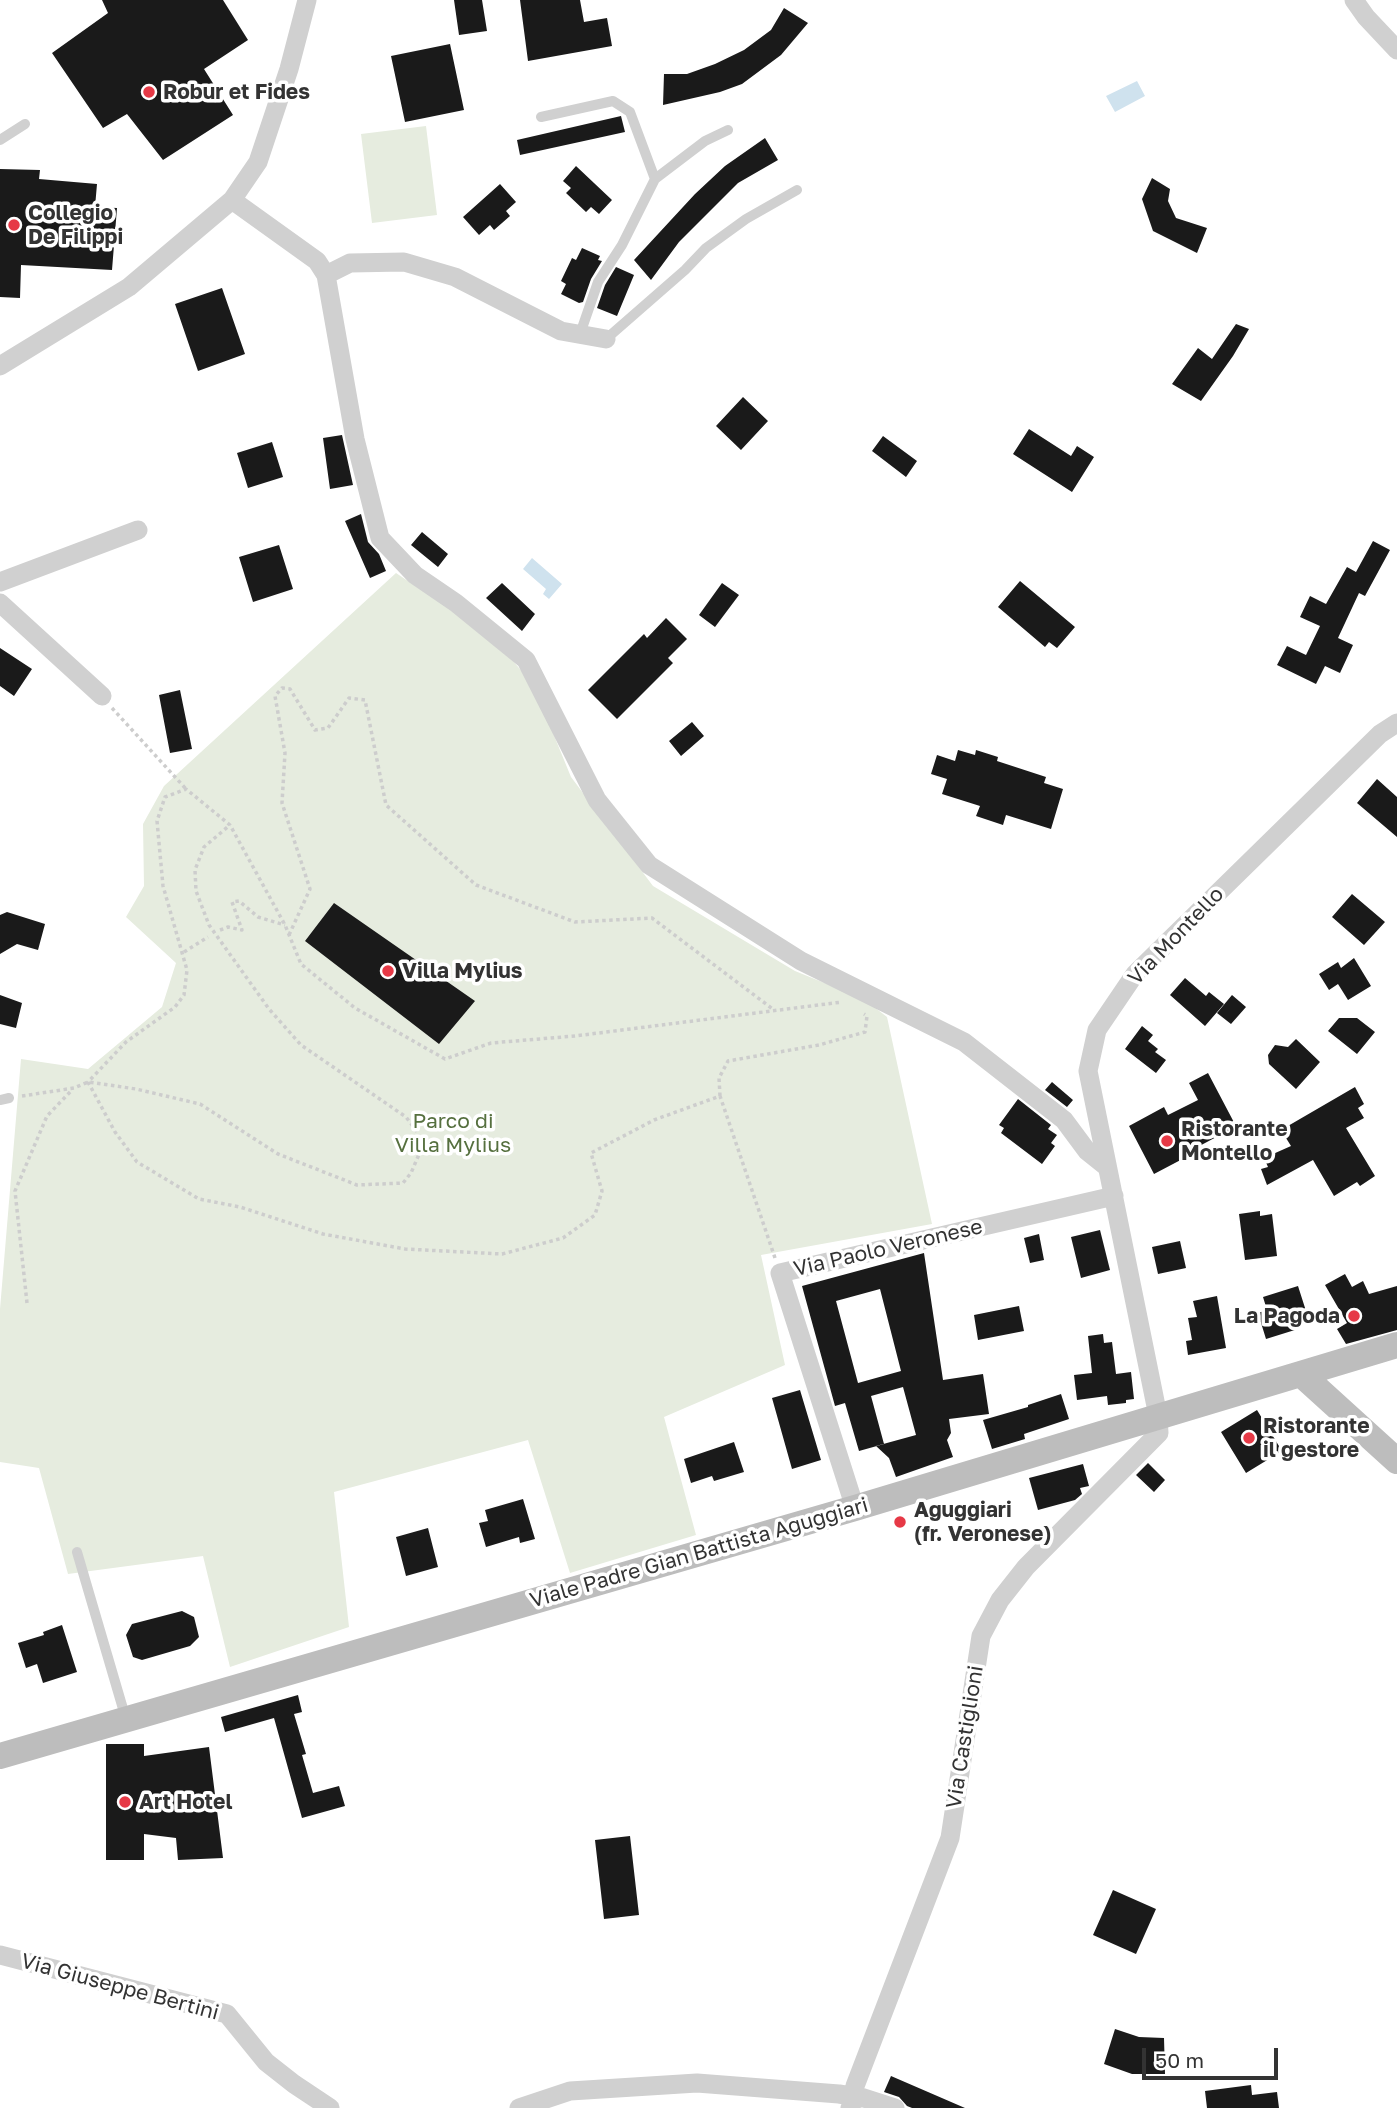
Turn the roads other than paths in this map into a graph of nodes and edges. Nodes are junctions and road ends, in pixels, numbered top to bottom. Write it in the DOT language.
graph roads {
  1 [pos="307,0"];
  2 [pos="1354,0"];
  3 [pos="1397,50"];
  4 [pos="541,117"];
  5 [pos="25,124"];
  6 [pos="728,130"];
  7 [pos="0,140"];
  8 [pos="655,179"];
  9 [pos="797,190"];
  10 [pos="232,200"];
  11 [pos="326,275"];
  12 [pos="580,334"];
  13 [pos="606,339"];
  14 [pos="0,366"];
  15 [pos="138,530"];
  16 [pos="0,582"];
  17 [pos="0,603"];
  18 [pos="102,696"];
  19 [pos="1397,723"];
  20 [pos="1107,1167"];
  21 [pos="1114,1196"];
  22 [pos="1397,1345"];
  23 [pos="1301,1374"];
  24 [pos="1158,1416"];
  25 [pos="1397,1461"];
  26 [pos="855,1508"];
  27 [pos="77,1552"];
  28 [pos="126,1719"];
  29 [pos="0,1756"];
  30 [pos="0,1955"];
  31 [pos="852,2103"];
  32 [pos="330,2108"];
  33 [pos="519,2108"];
  34 [pos="895,2108"];
  1 -- 10 [label="street"];
  2 -- 3 [label="street"];
  4 -- 8 [label="lane"];
  5 -- 7 [label="lane"];
  6 -- 8 [label="lane"];
  8 -- 12 [label="lane"];
  9 -- 13 [label="lane"];
  10 -- 11 [label="street"];
  10 -- 14 [label="street"];
  11 -- 12 [label="street"];
  11 -- 20 [label="street"];
  12 -- 13 [label="street"];
  15 -- 16 [label="street"];
  17 -- 18 [label="street"];
  19 -- 20 [label="street, Via Montello"];
  20 -- 21 [label="street, Via Montello"];
  21 -- 24 [label="street, Via Montello"];
  21 -- 26 [label="street, Via Paolo Veronese"];
  22 -- 23 [label="main road, Viale Padre Gian Battista Aguggiari"];
  23 -- 24 [label="main road, Viale Padre Gian Battista Aguggiari"];
  23 -- 25 [label="main road"];
  24 -- 26 [label="main road, Viale Padre Gian Battista Aguggiari"];
  24 -- 31 [label="street, Via Castiglioni"];
  26 -- 28 [label="main road, Viale Padre Gian Battista Aguggiari"];
  27 -- 28 [label="lane"];
  28 -- 29 [label="main road, Viale Padre Gian Battista Aguggiari"];
  30 -- 32 [label="street, Via Giuseppe Bertini"];
  31 -- 33 [label="street"];
  31 -- 34 [label="street"];
}
